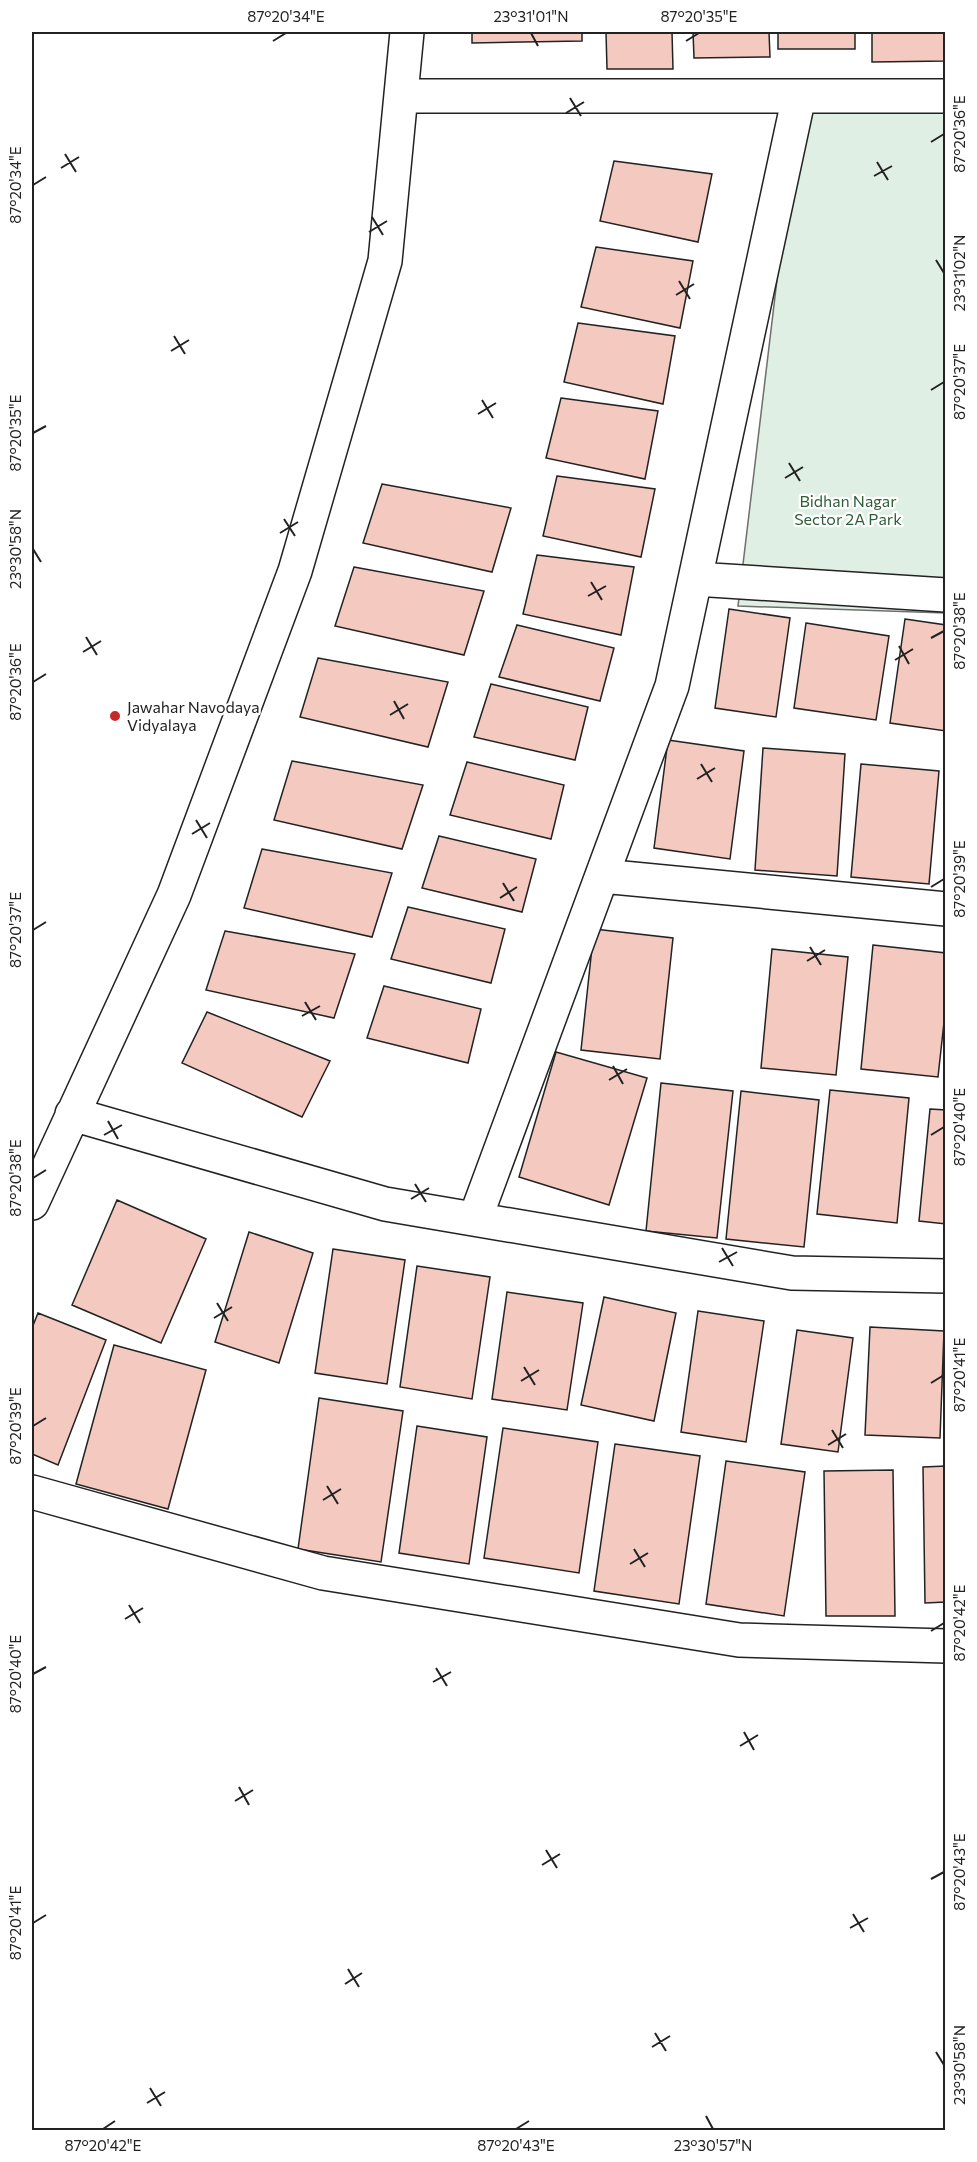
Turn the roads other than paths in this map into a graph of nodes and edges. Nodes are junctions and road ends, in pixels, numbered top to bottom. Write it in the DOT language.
graph roads {
  1 [pos="407,32"];
  2 [pos="401,96"];
  3 [pos="799,96"];
  4 [pos="945,96"];
  5 [pos="695,579"];
  6 [pos="945,596"];
  7 [pos="602,876"];
  8 [pos="945,909"];
  9 [pos="72,1114"];
  10 [pos="32,1203"];
  11 [pos="475,1219"];
  12 [pos="945,1276"];
  13 [pos="32,1492"];
  14 [pos="945,1646"];
  1 -- 2 [label="street"];
  2 -- 3 [label="street"];
  2 -- 9 [label="street"];
  3 -- 4 [label="street"];
  3 -- 5 [label="street"];
  5 -- 6 [label="street"];
  5 -- 7 [label="street"];
  7 -- 8 [label="street"];
  7 -- 11 [label="street"];
  9 -- 10 [label="street"];
  9 -- 11 [label="street"];
  11 -- 12 [label="street"];
  13 -- 14 [label="street"];
}
